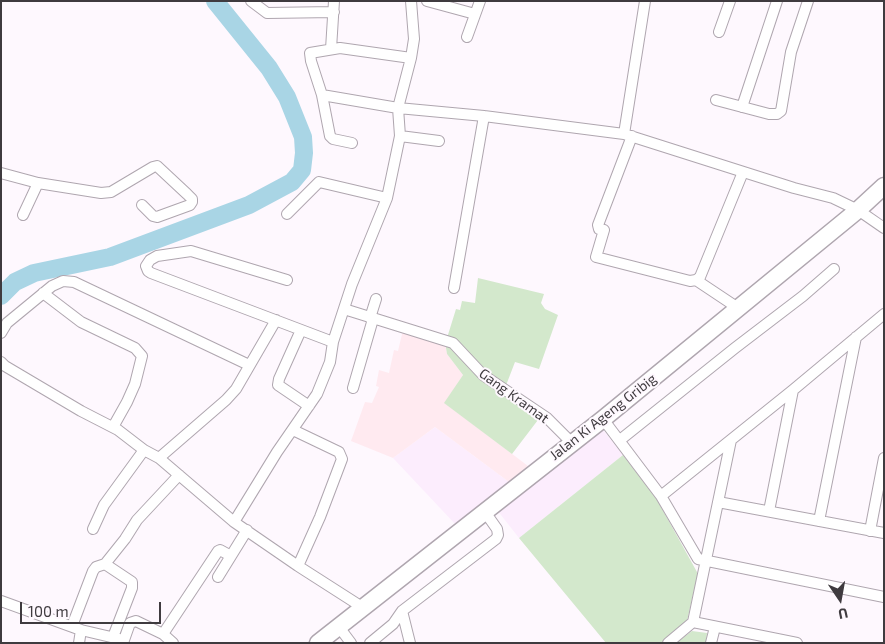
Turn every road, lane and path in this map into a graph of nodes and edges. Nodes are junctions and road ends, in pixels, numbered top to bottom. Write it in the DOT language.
graph roads {
  1 [pos="251,1"];
  2 [pos="334,1"];
  3 [pos="411,1"];
  4 [pos="427,1"];
  5 [pos="480,1"];
  6 [pos="730,1"];
  7 [pos="777,1"];
  8 [pos="808,1"];
  9 [pos="644,2"];
  10 [pos="334,12"];
  11 [pos="475,14"];
  12 [pos="719,32"];
  13 [pos="467,37"];
  14 [pos="331,49"];
  15 [pos="411,58"];
  16 [pos="322,95"];
  17 [pos="716,100"];
  18 [pos="742,107"];
  19 [pos="398,108"];
  20 [pos="484,116"];
  21 [pos="628,135"];
  22 [pos="400,136"];
  23 [pos="439,141"];
  24 [pos="352,144"];
  25 [pos="743,172"];
  26 [pos="1,174"];
  27 [pos="38,184"];
  28 [pos="884,186"];
  29 [pos="387,198"];
  30 [pos="142,205"];
  31 [pos="858,210"];
  32 [pos="287,214"];
  33 [pos="23,215"];
  34 [pos="884,228"];
  35 [pos="834,269"];
  36 [pos="287,280"];
  37 [pos="696,280"];
  38 [pos="454,288"];
  39 [pos="43,293"];
  40 [pos="376,300"];
  41 [pos="738,308"];
  42 [pos="344,309"];
  43 [pos="884,314"];
  44 [pos="372,319"];
  45 [pos="276,320"];
  46 [pos="301,330"];
  47 [pos="1,333"];
  48 [pos="856,337"];
  49 [pos="332,342"];
  50 [pos="1,362"];
  51 [pos="250,365"];
  52 [pos="353,388"];
  53 [pos="793,390"];
  54 [pos="309,406"];
  55 [pos="603,419"];
  56 [pos="113,427"];
  57 [pos="293,430"];
  58 [pos="620,440"];
  59 [pos="730,440"];
  60 [pos="572,442"];
  61 [pos="144,450"];
  62 [pos="158,458"];
  63 [pos="884,458"];
  64 [pos="179,475"];
  65 [pos="661,496"];
  66 [pos="718,502"];
  67 [pos="769,511"];
  68 [pos="485,512"];
  69 [pos="819,521"];
  70 [pos="234,522"];
  71 [pos="93,529"];
  72 [pos="247,530"];
  73 [pos="870,531"];
  74 [pos="884,534"];
  75 [pos="231,556"];
  76 [pos="704,562"];
  77 [pos="105,564"];
  78 [pos="298,566"];
  79 [pos="218,577"];
  80 [pos="884,597"];
  81 [pos="2,604"];
  82 [pos="362,607"];
  83 [pos="402,611"];
  84 [pos="693,622"];
  85 [pos="338,626"];
  86 [pos="715,627"];
  87 [pos="76,628"];
  88 [pos="163,634"];
  89 [pos="113,637"];
  90 [pos="763,640"];
  91 [pos="79,643"];
  92 [pos="173,643"];
  93 [pos="318,643"];
  94 [pos="351,643"];
  95 [pos="370,643"];
  96 [pos="410,643"];
  97 [pos="668,643"];
  98 [pos="711,643"];
  99 [pos="797,643"];
  1 -- 10 [label="street"];
  2 -- 10 [label="street"];
  3 -- 15 [label="street"];
  4 -- 11 [label="street"];
  5 -- 11 [label="street"];
  6 -- 12 [label="street"];
  7 -- 18 [label="street"];
  8 -- 18 [label="street"];
  9 -- 21 [label="street"];
  10 -- 14 [label="street"];
  11 -- 13 [label="street"];
  14 -- 15 [label="street"];
  14 -- 16 [label="street"];
  15 -- 19 [label="street"];
  16 -- 19 [label="street"];
  16 -- 24 [label="street"];
  17 -- 18 [label="street"];
  19 -- 20 [label="street"];
  19 -- 22 [label="street"];
  20 -- 21 [label="street"];
  20 -- 38 [label="street"];
  21 -- 25 [label="street"];
  21 -- 37 [label="street"];
  22 -- 23 [label="street"];
  22 -- 29 [label="street"];
  25 -- 31 [label="street"];
  25 -- 37 [label="street"];
  26 -- 27 [label="street"];
  27 -- 30 [label="street"];
  27 -- 33 [label="street"];
  28 -- 31 [label="main road, Jalan Ki Ageng Gribig"];
  29 -- 32 [label="street"];
  29 -- 42 [label="street"];
  31 -- 34 [label="street"];
  31 -- 41 [label="main road, Jalan Ki Ageng Gribig"];
  35 -- 58 [label="street"];
  36 -- 45 [label="street"];
  37 -- 41 [label="street"];
  39 -- 47 [label="street"];
  39 -- 51 [label="street"];
  39 -- 56 [label="street"];
  40 -- 44 [label="street"];
  41 -- 55 [label="main road, Jalan Ki Ageng Gribig"];
  42 -- 44 [label="street, Gang Kramat"];
  42 -- 49 [label="street"];
  43 -- 48 [label="street"];
  44 -- 52 [label="street"];
  44 -- 60 [label="street, Gang Kramat"];
  45 -- 46 [label="street"];
  45 -- 51 [label="street"];
  46 -- 49 [label="street"];
  46 -- 54 [label="street"];
  48 -- 53 [label="street"];
  48 -- 69 [label="street"];
  49 -- 54 [label="street"];
  50 -- 56 [label="street"];
  51 -- 62 [label="street"];
  53 -- 59 [label="street"];
  53 -- 67 [label="street"];
  54 -- 57 [label="street"];
  55 -- 58 [label="street"];
  55 -- 60 [label="main road, Jalan Ki Ageng Gribig"];
  56 -- 61 [label="street"];
  57 -- 70 [label="street"];
  57 -- 78 [label="street"];
  58 -- 65 [label="street"];
  59 -- 65 [label="street"];
  59 -- 66 [label="street"];
  60 -- 68 [label="main road, Jalan Ki Ageng Gribig"];
  61 -- 62 [label="street"];
  61 -- 71 [label="street"];
  62 -- 64 [label="street"];
  63 -- 73 [label="street"];
  64 -- 70 [label="street"];
  64 -- 77 [label="street"];
  65 -- 76 [label="street"];
  66 -- 67 [label="street"];
  66 -- 76 [label="street"];
  67 -- 69 [label="street"];
  68 -- 82 [label="main road, Jalan Ki Ageng Gribig"];
  68 -- 83 [label="street"];
  69 -- 73 [label="street"];
  70 -- 72 [label="street"];
  72 -- 75 [label="street"];
  72 -- 78 [label="street"];
  73 -- 74 [label="street"];
  75 -- 79 [label="street"];
  75 -- 88 [label="street"];
  76 -- 80 [label="street"];
  76 -- 84 [label="street"];
  77 -- 87 [label="street"];
  77 -- 89 [label="street"];
  78 -- 82 [label="street"];
  81 -- 87 [label="street"];
  82 -- 85 [label="main road, Jalan Ki Ageng Gribig"];
  83 -- 95 [label="street"];
  83 -- 96 [label="street"];
  84 -- 86 [label="street"];
  84 -- 97 [label="street"];
  85 -- 93 [label="main road, Jalan Ki Ageng Gribig"];
  85 -- 94 [label="street"];
  86 -- 90 [label="street"];
  86 -- 98 [label="street"];
  87 -- 89 [label="street"];
  87 -- 91 [label="street"];
  88 -- 89 [label="street"];
  88 -- 92 [label="street"];
  90 -- 99 [label="street"];
}
